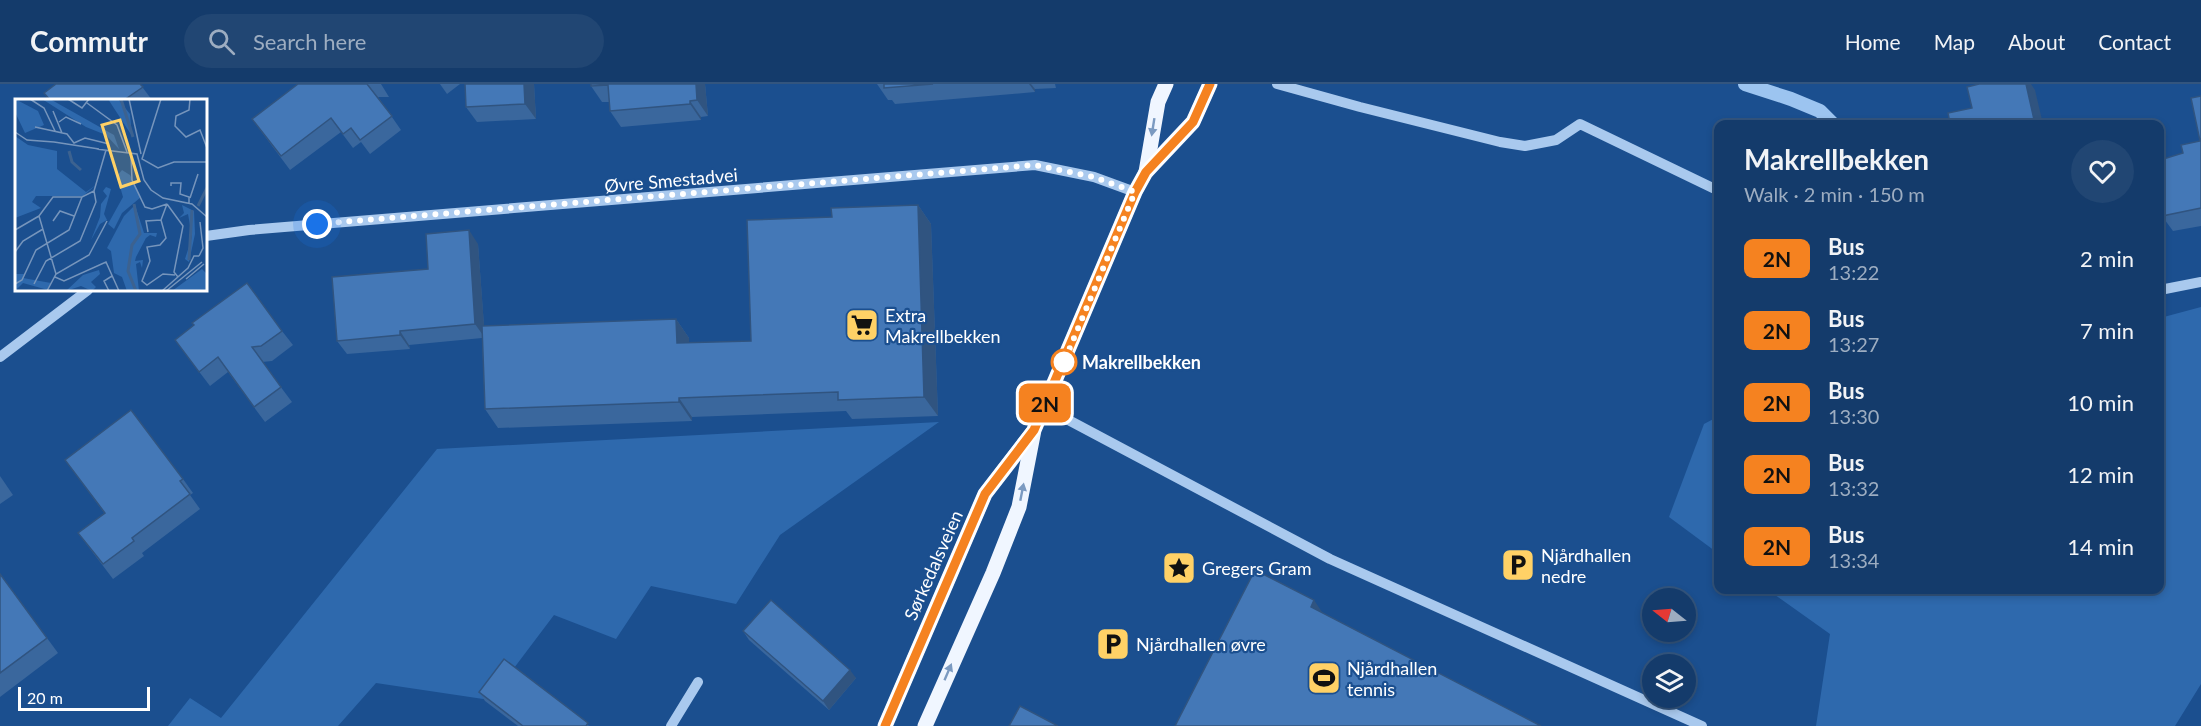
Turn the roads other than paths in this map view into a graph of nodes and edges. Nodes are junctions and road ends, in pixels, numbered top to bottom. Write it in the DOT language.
graph roads {
  1 [pos="1166,84"];
  2 [pos="1210,84"];
  3 [pos="1277,84"];
  4 [pos="1146,172"];
  5 [pos="1714,189"];
  6 [pos="1135,192"];
  7 [pos="207,236"];
  8 [pos="2201,282"];
  9 [pos="2164,289"];
  10 [pos="87,291"];
  11 [pos="0,357"];
  12 [pos="1044,406"];
  13 [pos="1034,430"];
  14 [pos="698,682"];
  15 [pos="671,726"];
  16 [pos="885,726"];
  17 [pos="925,726"];
  18 [pos="1702,726"];
  1 -- 4 [label="main road, Sørkedalsveien, one-way"];
  2 -- 4 [label="main road, Sørkedalsveien"];
  3 -- 5 [label="street"];
  4 -- 6 [label="main road, Sørkedalsveien"];
  6 -- 7 [label="street, Øvre Smestadvei"];
  6 -- 12 [label="main road, Sørkedalsveien"];
  8 -- 9 [label="street"];
  10 -- 11 [label="street"];
  12 -- 13 [label="main road, Sørkedalsveien"];
  12 -- 18 [label="street"];
  13 -- 16 [label="main road, Sørkedalsveien"];
  17 -- 13 [label="main road, Sørkedalsveien, one-way"];
  14 -- 15 [label="street"];
}
